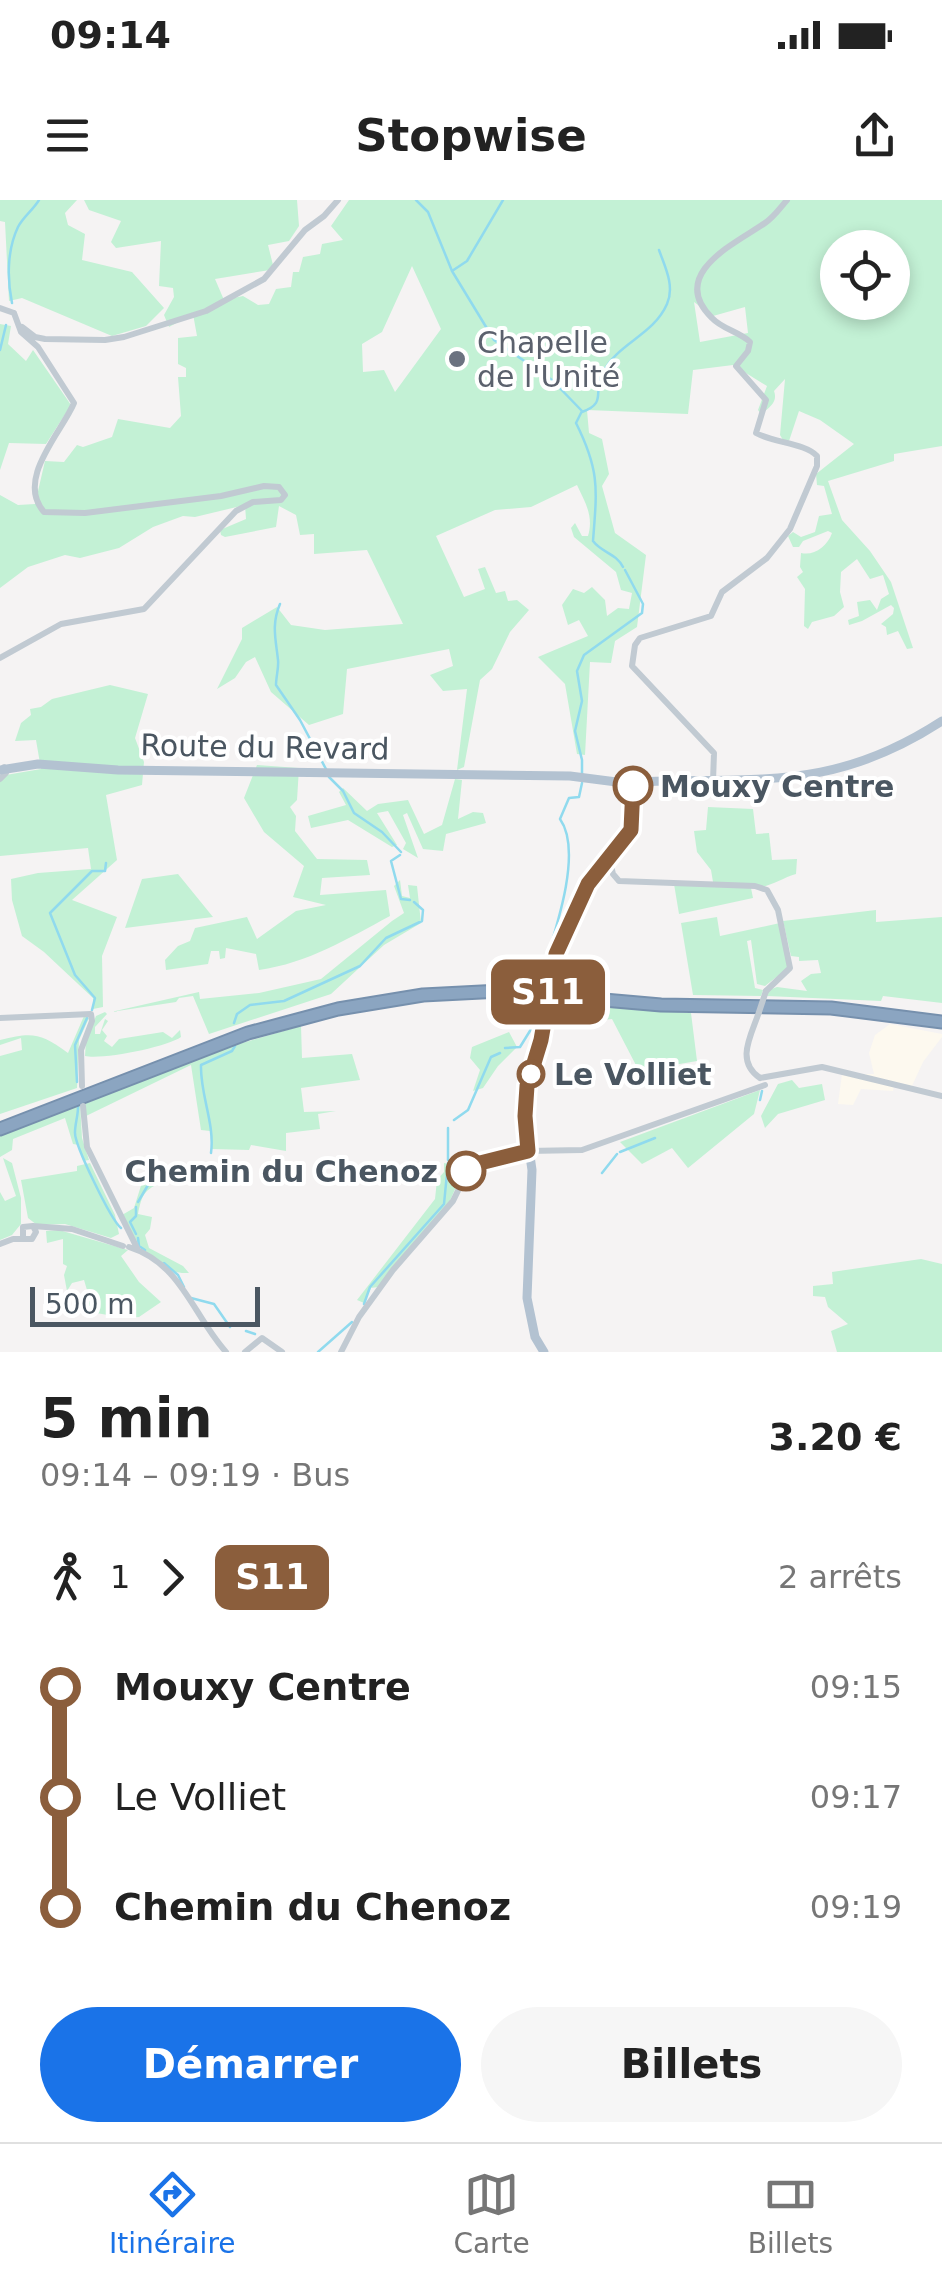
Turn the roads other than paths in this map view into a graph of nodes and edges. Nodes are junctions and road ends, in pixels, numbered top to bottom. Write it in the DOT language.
graph roads {
  1 [pos="338,200"];
  2 [pos="787,200"];
  3 [pos="0,308"];
  4 [pos="14,313"];
  5 [pos="0,658"];
  6 [pos="938,724"];
  7 [pos="2,771"];
  8 [pos="713,777"];
  9 [pos="632,787"];
  10 [pos="609,858"];
  11 [pos="0,1018"];
  12 [pos="942,1018"];
  13 [pos="765,1081"];
  14 [pos="82,1086"];
  15 [pos="942,1096"];
  16 [pos="83,1106"];
  17 [pos="0,1126"];
  18 [pos="528,1151"];
  19 [pos="34,1226"];
  20 [pos="47,1229"];
  21 [pos="22,1234"];
  22 [pos="35,1236"];
  23 [pos="128,1243"];
  24 [pos="0,1244"];
  25 [pos="226,1352"];
  26 [pos="246,1352"];
  27 [pos="282,1352"];
  28 [pos="340,1352"];
  29 [pos="544,1352"];
  1 -- 4 [label="street"];
  2 -- 8 [label="street"];
  3 -- 4 [label="street"];
  4 -- 5 [label="street"];
  6 -- 8 [label="main road, Route du Revard"];
  7 -- 9 [label="main road, Route du Revard"];
  8 -- 9 [label="main road, Route du Revard"];
  9 -- 10 [label="main road"];
  10 -- 13 [label="street, bridge"];
  10 -- 18 [label="main road, bridge"];
  11 -- 14 [label="street"];
  12 -- 17 [label="highway"];
  12 -- 17 [label="highway"];
  13 -- 15 [label="street"];
  13 -- 18 [label="street"];
  16 -- 23 [label="street"];
  18 -- 28 [label="street"];
  18 -- 29 [label="main road"];
  19 -- 20 [label="street"];
  19 -- 21 [label="street"];
  19 -- 22 [label="street"];
  20 -- 22 [label="street"];
  20 -- 23 [label="street"];
  21 -- 22 [label="street"];
  21 -- 24 [label="street"];
  23 -- 25 [label="street"];
  26 -- 27 [label="street"];
}
